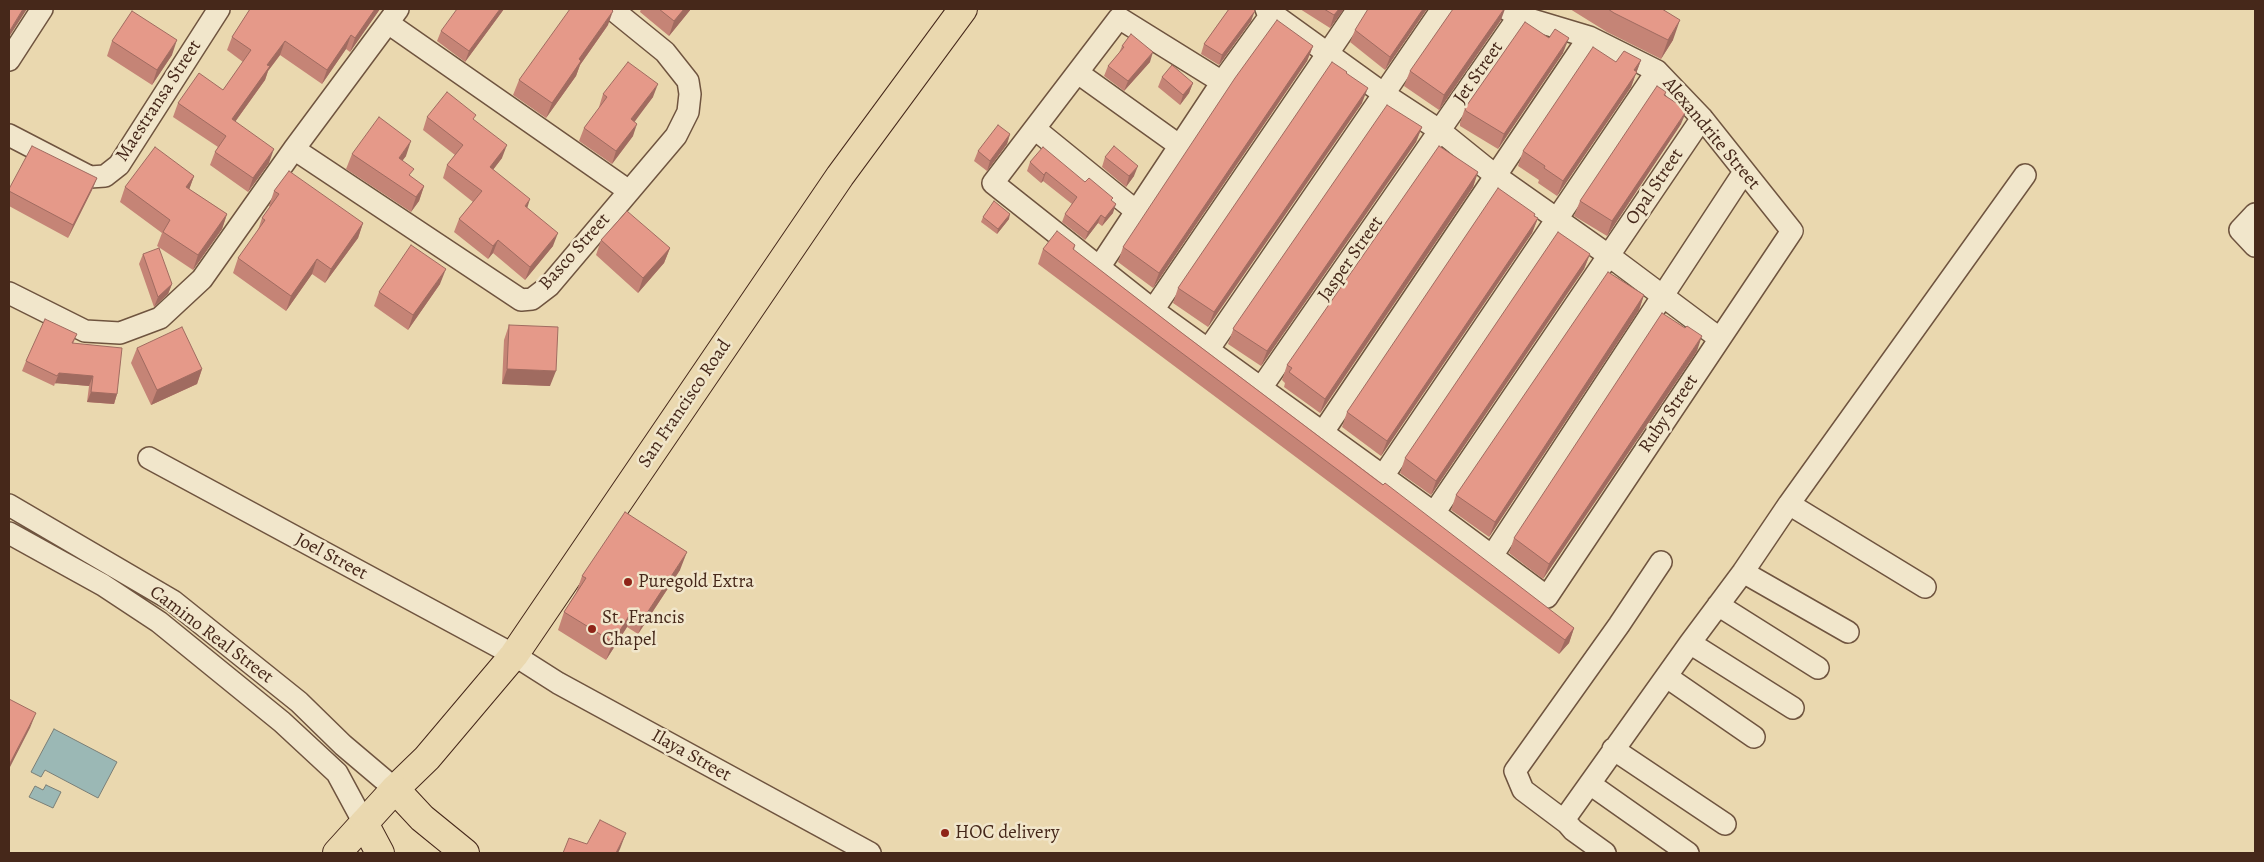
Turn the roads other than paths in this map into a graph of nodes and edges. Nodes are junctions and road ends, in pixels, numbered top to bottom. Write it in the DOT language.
graph roads {
  1 [pos="42,9"];
  2 [pos="219,9"];
  3 [pos="612,9"];
  4 [pos="963,9"];
  5 [pos="1358,9"];
  6 [pos="1442,9"];
  7 [pos="1271,10"];
  8 [pos="1512,13"];
  9 [pos="393,16"];
  10 [pos="1589,36"];
  11 [pos="1327,53"];
  12 [pos="9,60"];
  13 [pos="1656,71"];
  14 [pos="1078,73"];
  15 [pos="1222,82"];
  16 [pos="1384,94"];
  17 [pos="1702,118"];
  18 [pos="1035,129"];
  19 [pos="1439,130"];
  20 [pos="9,135"];
  21 [pos="1180,146"];
  22 [pos="294,149"];
  23 [pos="1744,172"];
  24 [pos="2025,175"];
  25 [pos="1496,176"];
  26 [pos="629,191"];
  27 [pos="1136,211"];
  28 [pos="2255,214"];
  29 [pos="1556,220"];
  30 [pos="1792,231"];
  31 [pos="2255,246"];
  32 [pos="1608,255"];
  33 [pos="1100,266"];
  34 [pos="9,293"];
  35 [pos="1663,296"];
  36 [pos="1153,310"];
  37 [pos="1719,338"];
  38 [pos="1208,350"];
  39 [pos="1262,388"];
  40 [pos="1323,432"];
  41 [pos="149,458"];
  42 [pos="1384,476"];
  43 [pos="1789,504"];
  44 [pos="10,509"];
  45 [pos="1434,512"];
  46 [pos="9,533"];
  47 [pos="1492,556"];
  48 [pos="1661,562"];
  49 [pos="1743,572"];
  50 [pos="1925,587"];
  51 [pos="167,597"];
  52 [pos="1718,605"];
  53 [pos="152,617"];
  54 [pos="1848,632"];
  55 [pos="1690,643"];
  56 [pos="514,655"];
  57 [pos="1818,668"];
  58 [pos="1667,677"];
  59 [pos="1793,708"];
  60 [pos="1754,737"];
  61 [pos="1613,749"];
  62 [pos="1590,784"];
  63 [pos="395,790"];
  64 [pos="364,823"];
  65 [pos="1567,823"];
  66 [pos="1725,824"];
  67 [pos="337,853"];
  68 [pos="380,853"];
  69 [pos="465,853"];
  70 [pos="870,853"];
  71 [pos="1605,853"];
  72 [pos="1688,853"];
  1 -- 12 [label="street"];
  2 -- 20 [label="street, Maestransa Street"];
  3 -- 26 [label="street, Basco Street"];
  4 -- 56 [label="main road, San Francisco Road"];
  5 -- 11 [label="street"];
  6 -- 16 [label="street"];
  7 -- 11 [label="street"];
  7 -- 15 [label="street"];
  8 -- 10 [label="street, Alexandrite Street"];
  8 -- 19 [label="street, Jet Street"];
  9 -- 22 [label="street"];
  9 -- 26 [label="street"];
  10 -- 13 [label="street, Alexandrite Street"];
  10 -- 25 [label="street"];
  11 -- 16 [label="street"];
  11 -- 36 [label="street"];
  13 -- 17 [label="street, Alexandrite Street"];
  13 -- 29 [label="street"];
  14 -- 15 [label="street"];
  14 -- 18 [label="street"];
  14 -- 21 [label="street"];
  15 -- 21 [label="street"];
  16 -- 19 [label="street"];
  16 -- 38 [label="street"];
  17 -- 23 [label="street, Alexandrite Street"];
  17 -- 32 [label="street, Opal Street"];
  18 -- 27 [label="street"];
  18 -- 33 [label="street"];
  19 -- 25 [label="street"];
  19 -- 39 [label="street, Jasper Street"];
  21 -- 27 [label="street"];
  22 -- 26 [label="street, Basco Street"];
  22 -- 34 [label="street"];
  23 -- 30 [label="street, Alexandrite Street"];
  23 -- 35 [label="street"];
  24 -- 43 [label="street"];
  25 -- 29 [label="street"];
  25 -- 40 [label="street"];
  27 -- 33 [label="street"];
  28 -- 31 [label="street"];
  29 -- 32 [label="street"];
  29 -- 42 [label="street"];
  30 -- 37 [label="street, Ruby Street"];
  32 -- 35 [label="street"];
  32 -- 45 [label="street, Opal Street"];
  33 -- 36 [label="street"];
  35 -- 37 [label="street"];
  35 -- 47 [label="street"];
  36 -- 38 [label="street"];
  37 -- 47 [label="street, Ruby Street"];
  38 -- 39 [label="street"];
  39 -- 40 [label="street"];
  40 -- 42 [label="street"];
  41 -- 56 [label="street, Joel Street"];
  42 -- 45 [label="street"];
  43 -- 49 [label="street"];
  43 -- 50 [label="street"];
  44 -- 51 [label="street, Camino Real Street"];
  45 -- 47 [label="street"];
  46 -- 53 [label="street, Camino Real Street"];
  48 -- 65 [label="street"];
  49 -- 52 [label="street"];
  49 -- 54 [label="street"];
  51 -- 53 [label="street"];
  51 -- 63 [label="street, Camino Real Street"];
  52 -- 55 [label="street"];
  52 -- 57 [label="street"];
  53 -- 64 [label="street, Camino Real Street"];
  55 -- 58 [label="street"];
  55 -- 59 [label="street"];
  56 -- 63 [label="main road, San Francisco Road"];
  56 -- 70 [label="street, Ilaya Street"];
  58 -- 60 [label="street"];
  58 -- 61 [label="street"];
  61 -- 62 [label="street"];
  61 -- 66 [label="street"];
  62 -- 65 [label="street"];
  62 -- 72 [label="street"];
  63 -- 64 [label="main road, San Francisco Road"];
  63 -- 69 [label="main road"];
  64 -- 67 [label="main road, San Francisco Road"];
  64 -- 68 [label="main road"];
  65 -- 71 [label="street"];
}
